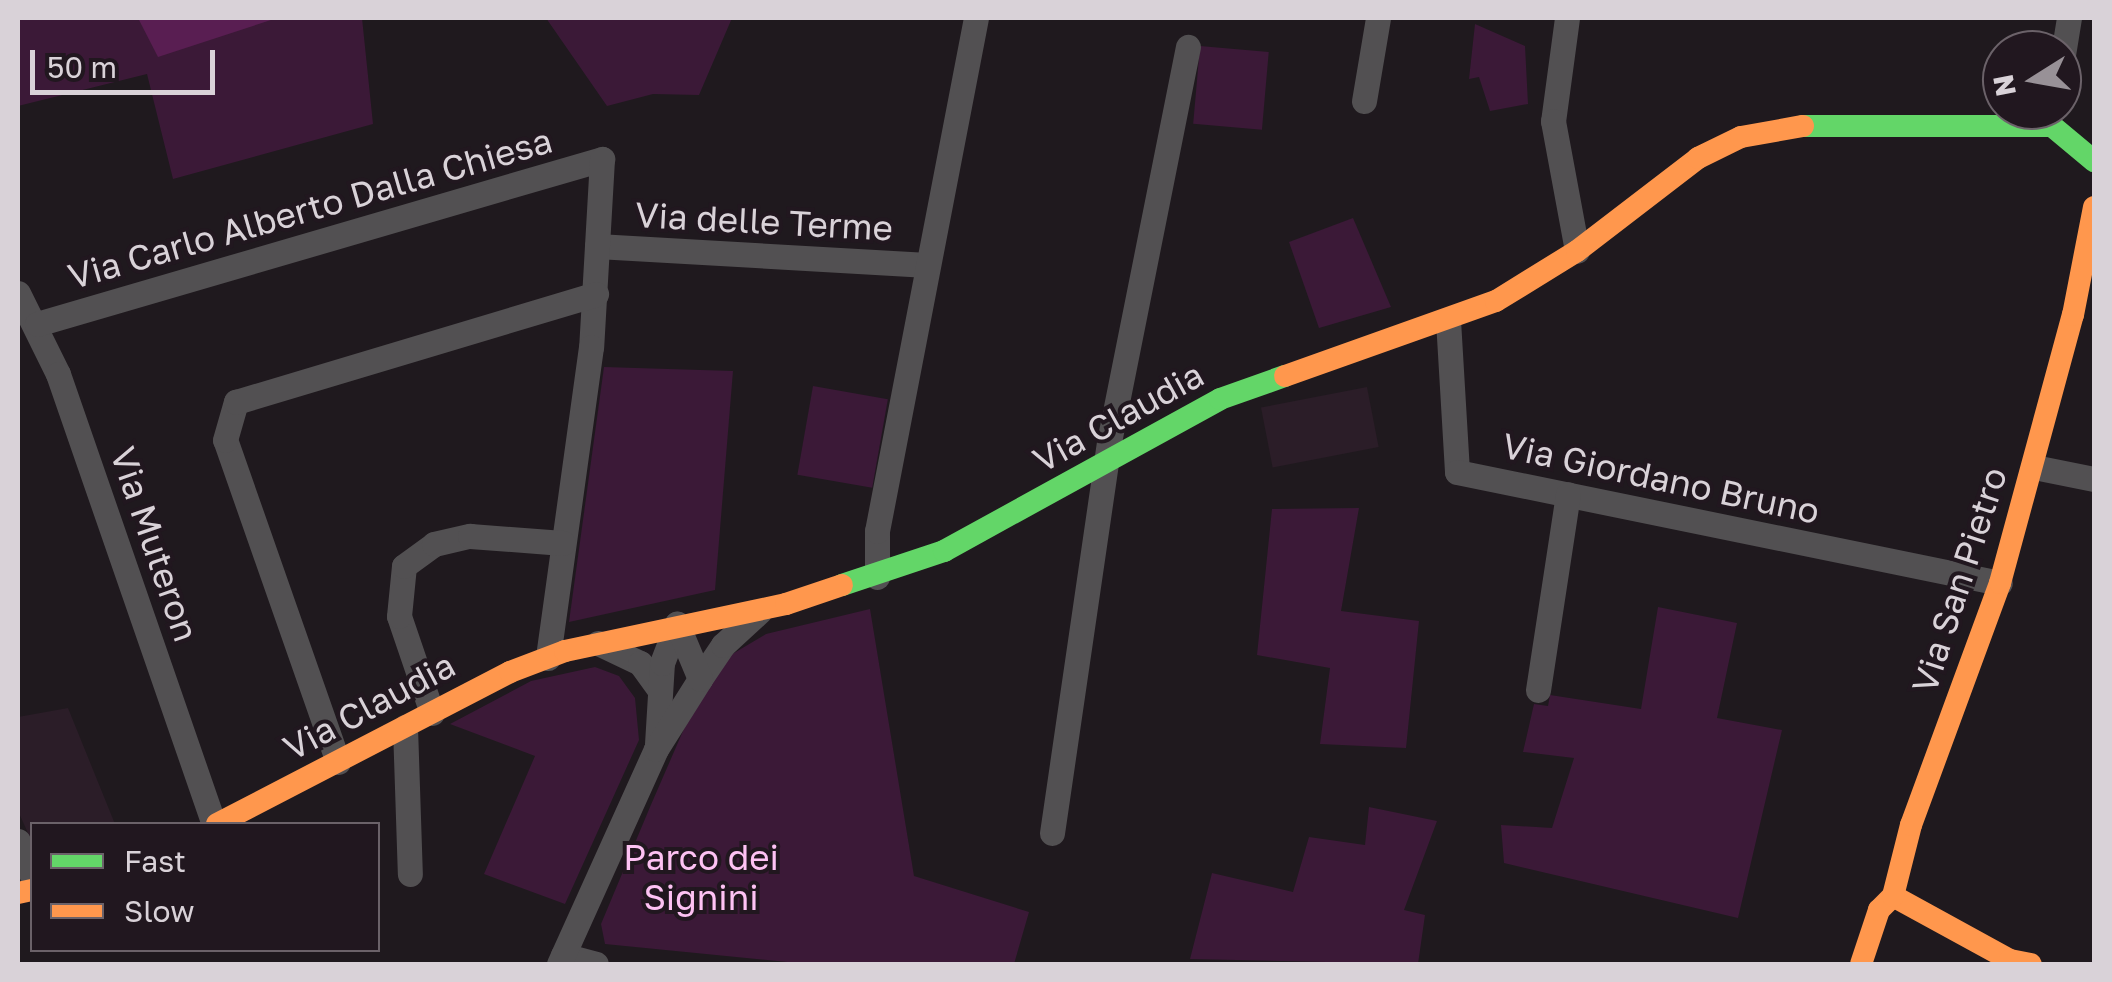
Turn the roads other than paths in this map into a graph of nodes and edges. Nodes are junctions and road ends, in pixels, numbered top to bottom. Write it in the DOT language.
graph roads {
  1 [pos="976,18"];
  2 [pos="1378,18"];
  3 [pos="1567,18"];
  4 [pos="1188,47"];
  5 [pos="1364,101"];
  6 [pos="1982,121"];
  7 [pos="2065,130"];
  8 [pos="2093,161"];
  9 [pos="2094,207"];
  10 [pos="597,246"];
  11 [pos="1577,251"];
  12 [pos="926,265"];
  13 [pos="18,293"];
  14 [pos="596,294"];
  15 [pos="1448,320"];
  16 [pos="36,324"];
  17 [pos="1108,460"];
  18 [pos="2034,467"];
  19 [pos="2094,479"];
  20 [pos="1568,494"];
  21 [pos="563,543"];
  22 [pos="877,577"];
  23 [pos="2000,583"];
  24 [pos="760,610"];
  25 [pos="677,624"];
  26 [pos="593,642"];
  27 [pos="548,658"];
  28 [pos="700,678"];
  29 [pos="659,689"];
  30 [pos="1538,690"];
  31 [pos="432,712"];
  32 [pos="405,726"];
  33 [pos="656,749"];
  34 [pos="338,762"];
  35 [pos="214,822"];
  36 [pos="219,822"];
  37 [pos="1052,832"];
  38 [pos="18,841"];
  39 [pos="30,871"];
  40 [pos="410,874"];
  41 [pos="1893,896"];
  42 [pos="561,960"];
  43 [pos="596,964"];
  44 [pos="1861,964"];
  45 [pos="2031,964"];
  1 -- 12 [label="street, Via delle Terme"];
  2 -- 5 [label="street"];
  3 -- 11 [label="street"];
  4 -- 17 [label="street"];
  6 -- 11 [label="street, Via Claudia"];
  7 -- 8 [label="street"];
  9 -- 18 [label="street, Via San Pietro"];
  10 -- 12 [label="street, Via delle Terme"];
  10 -- 14 [label="street"];
  10 -- 16 [label="street, Via Carlo Alberto Dalla Chiesa"];
  11 -- 15 [label="street, Via Claudia"];
  12 -- 22 [label="street, Via delle Terme"];
  13 -- 16 [label="street, Via Muteron"];
  14 -- 21 [label="street"];
  14 -- 34 [label="street"];
  15 -- 17 [label="street, Via Claudia"];
  15 -- 20 [label="street, Via Giordano Bruno"];
  16 -- 35 [label="street, Via Muteron"];
  17 -- 22 [label="street, Via Claudia"];
  17 -- 37 [label="street"];
  18 -- 19 [label="street"];
  18 -- 23 [label="street, Via San Pietro"];
  20 -- 23 [label="street, Via Giordano Bruno"];
  20 -- 30 [label="street"];
  21 -- 27 [label="street"];
  21 -- 31 [label="street"];
  22 -- 24 [label="street, Via Claudia"];
  23 -- 41 [label="street, Via San Pietro"];
  24 -- 25 [label="street, Via Claudia"];
  24 -- 28 [label="street"];
  25 -- 26 [label="street, Via Claudia"];
  25 -- 28 [label="street"];
  25 -- 29 [label="street"];
  26 -- 27 [label="street, Via Claudia"];
  26 -- 29 [label="street"];
  27 -- 31 [label="street, Via Claudia"];
  28 -- 33 [label="street"];
  29 -- 33 [label="street"];
  31 -- 32 [label="street, Via Claudia"];
  32 -- 34 [label="street, Via Claudia"];
  32 -- 40 [label="street"];
  33 -- 42 [label="street"];
  34 -- 36 [label="street, Via Claudia"];
  38 -- 39 [label="street"];
  41 -- 44 [label="street, Via San Pietro"];
  41 -- 45 [label="street"];
  42 -- 43 [label="street"];
}
